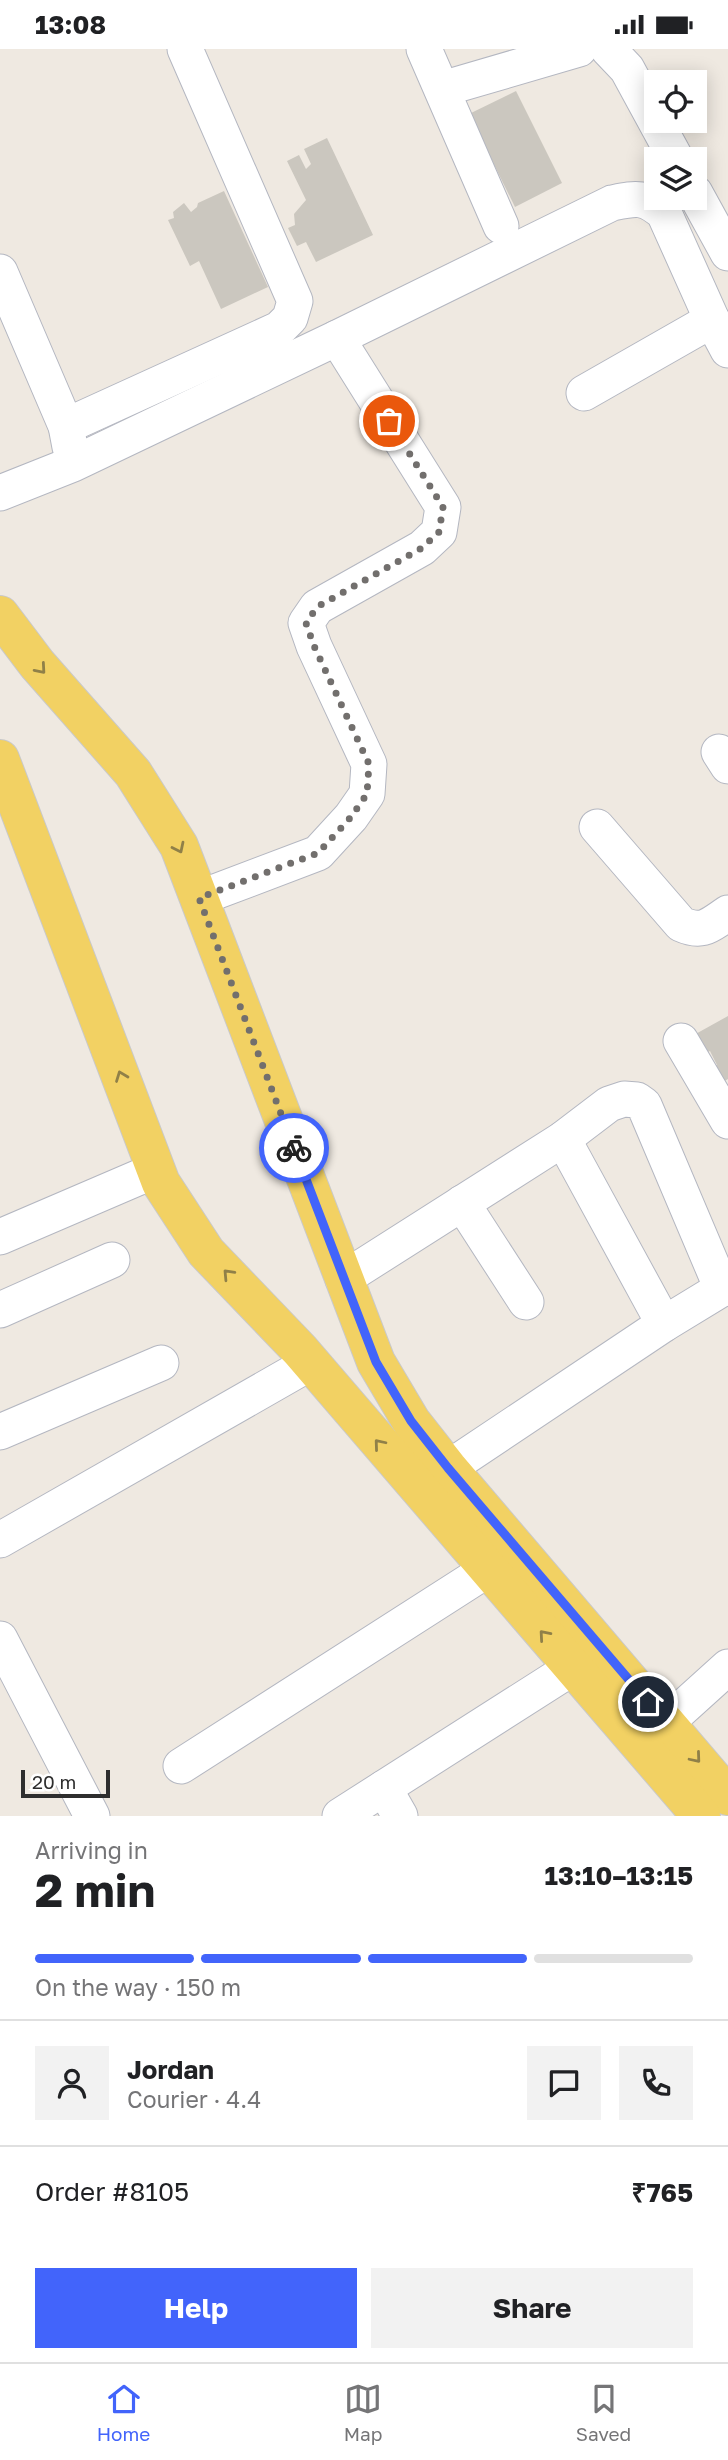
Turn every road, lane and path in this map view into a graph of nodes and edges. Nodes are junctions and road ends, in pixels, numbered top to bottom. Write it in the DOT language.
graph roads {
  1 [pos="184,49"];
  2 [pos="424,49"];
  3 [pos="579,49"];
  4 [pos="608,49"];
  5 [pos="442,89"];
  6 [pos="670,147"];
  7 [pos="708,196"];
  8 [pos="501,226"];
  9 [pos="728,253"];
  10 [pos="0,272"];
  11 [pos="712,320"];
  12 [pos="337,338"];
  13 [pos="728,350"];
  14 [pos="584,393"];
  15 [pos="66,426"];
  16 [pos="73,464"];
  17 [pos="0,493"];
  18 [pos="0,614"];
  19 [pos="0,759"];
  20 [pos="597,827"];
  21 [pos="199,898"];
  22 [pos="728,913"];
  23 [pos="681,1041"];
  24 [pos="728,1121"];
  25 [pos="563,1139"];
  26 [pos="156,1170"];
  27 [pos="462,1203"];
  28 [pos="0,1237"];
  29 [pos="112,1260"];
  30 [pos="343,1279"];
  31 [pos="725,1287"];
  32 [pos="526,1301"];
  33 [pos="0,1310"];
  34 [pos="664,1324"];
  35 [pos="161,1363"];
  36 [pos="310,1363"];
  37 [pos="0,1432"];
  38 [pos="432,1479"];
  39 [pos="0,1539"];
  40 [pos="487,1570"];
  41 [pos="0,1639"];
  42 [pos="728,1667"];
  43 [pos="572,1668"];
  44 [pos="666,1723"];
  45 [pos="181,1766"];
  46 [pos="728,1796"];
  47 [pos="392,1802"];
  48 [pos="92,1816"];
  49 [pos="340,1816"];
  50 [pos="701,1816"];
  1 -- 15 [label="street"];
  2 -- 5 [label="street"];
  3 -- 5 [label="street"];
  4 -- 6 [label="street"];
  5 -- 8 [label="street"];
  7 -- 9 [label="street"];
  10 -- 15 [label="street"];
  11 -- 12 [label="street"];
  11 -- 13 [label="street"];
  11 -- 14 [label="street"];
  12 -- 16 [label="street"];
  12 -- 21 [label="street"];
  15 -- 16 [label="street"];
  16 -- 17 [label="street"];
  18 -- 21 [label="main road, one-way"];
  26 -- 19 [label="main road, one-way"];
  20 -- 22 [label="street"];
  21 -- 30 [label="main road"];
  23 -- 24 [label="street"];
  25 -- 27 [label="street"];
  25 -- 31 [label="street"];
  25 -- 34 [label="street"];
  26 -- 28 [label="street"];
  36 -- 26 [label="main road, one-way"];
  27 -- 30 [label="street"];
  27 -- 32 [label="street"];
  29 -- 33 [label="street"];
  30 -- 38 [label="main road"];
  31 -- 34 [label="street"];
  34 -- 38 [label="street"];
  35 -- 37 [label="street"];
  38 -- 36 [label="main road, one-way"];
  36 -- 39 [label="street"];
  38 -- 40 [label="main road"];
  38 -- 44 [label="main road"];
  43 -- 40 [label="main road, one-way"];
  40 -- 45 [label="street"];
  41 -- 48 [label="street"];
  42 -- 44 [label="street"];
  43 -- 47 [label="street"];
  43 -- 50 [label="main road"];
  44 -- 46 [label="main road, one-way"];
  47 -- 49 [label="street"];
}
